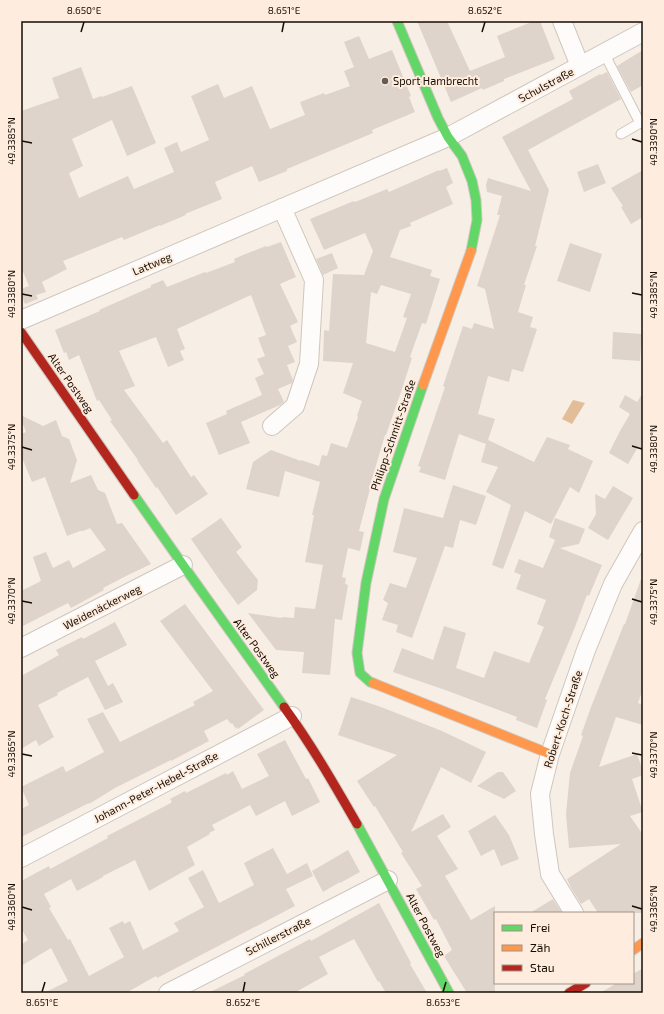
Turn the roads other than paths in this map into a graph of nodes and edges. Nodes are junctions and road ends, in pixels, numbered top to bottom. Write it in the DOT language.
graph roads {
  1 [pos="397,21"];
  2 [pos="562,21"];
  3 [pos="643,32"];
  4 [pos="604,53"];
  5 [pos="580,66"];
  6 [pos="642,122"];
  7 [pos="620,134"];
  8 [pos="448,137"];
  9 [pos="282,208"];
  10 [pos="21,320"];
  11 [pos="21,332"];
  12 [pos="272,426"];
  13 [pos="643,531"];
  14 [pos="183,565"];
  15 [pos="21,648"];
  16 [pos="292,716"];
  17 [pos="550,754"];
  18 [pos="21,858"];
  19 [pos="388,880"];
  20 [pos="573,912"];
  21 [pos="643,943"];
  22 [pos="634,949"];
  23 [pos="584,984"];
  24 [pos="168,993"];
  25 [pos="449,993"];
  26 [pos="569,993"];
  1 -- 8 [label="street, Philipp-Schmitt-Straße"];
  2 -- 5 [label="street"];
  3 -- 4 [label="street, Schulstraße"];
  4 -- 5 [label="street, Schulstraße"];
  4 -- 6 [label="lane"];
  5 -- 8 [label="street, Schulstraße"];
  6 -- 7 [label="lane"];
  8 -- 9 [label="street, Lattweg"];
  8 -- 17 [label="street, Philipp-Schmitt-Straße"];
  9 -- 10 [label="street, Lattweg"];
  9 -- 12 [label="street"];
  11 -- 14 [label="street, Alter Postweg"];
  13 -- 17 [label="street, Robert-Koch-Straße"];
  14 -- 15 [label="street, Weidenäckerweg"];
  14 -- 16 [label="street, Alter Postweg"];
  16 -- 18 [label="street, Johann-Peter-Hebel-Straße"];
  16 -- 19 [label="street, Alter Postweg"];
  17 -- 20 [label="street, Robert-Koch-Straße"];
  19 -- 24 [label="street, Schillerstraße"];
  19 -- 25 [label="street, Alter Postweg"];
  21 -- 22 [label="street"];
  23 -- 26 [label="street"];
}
